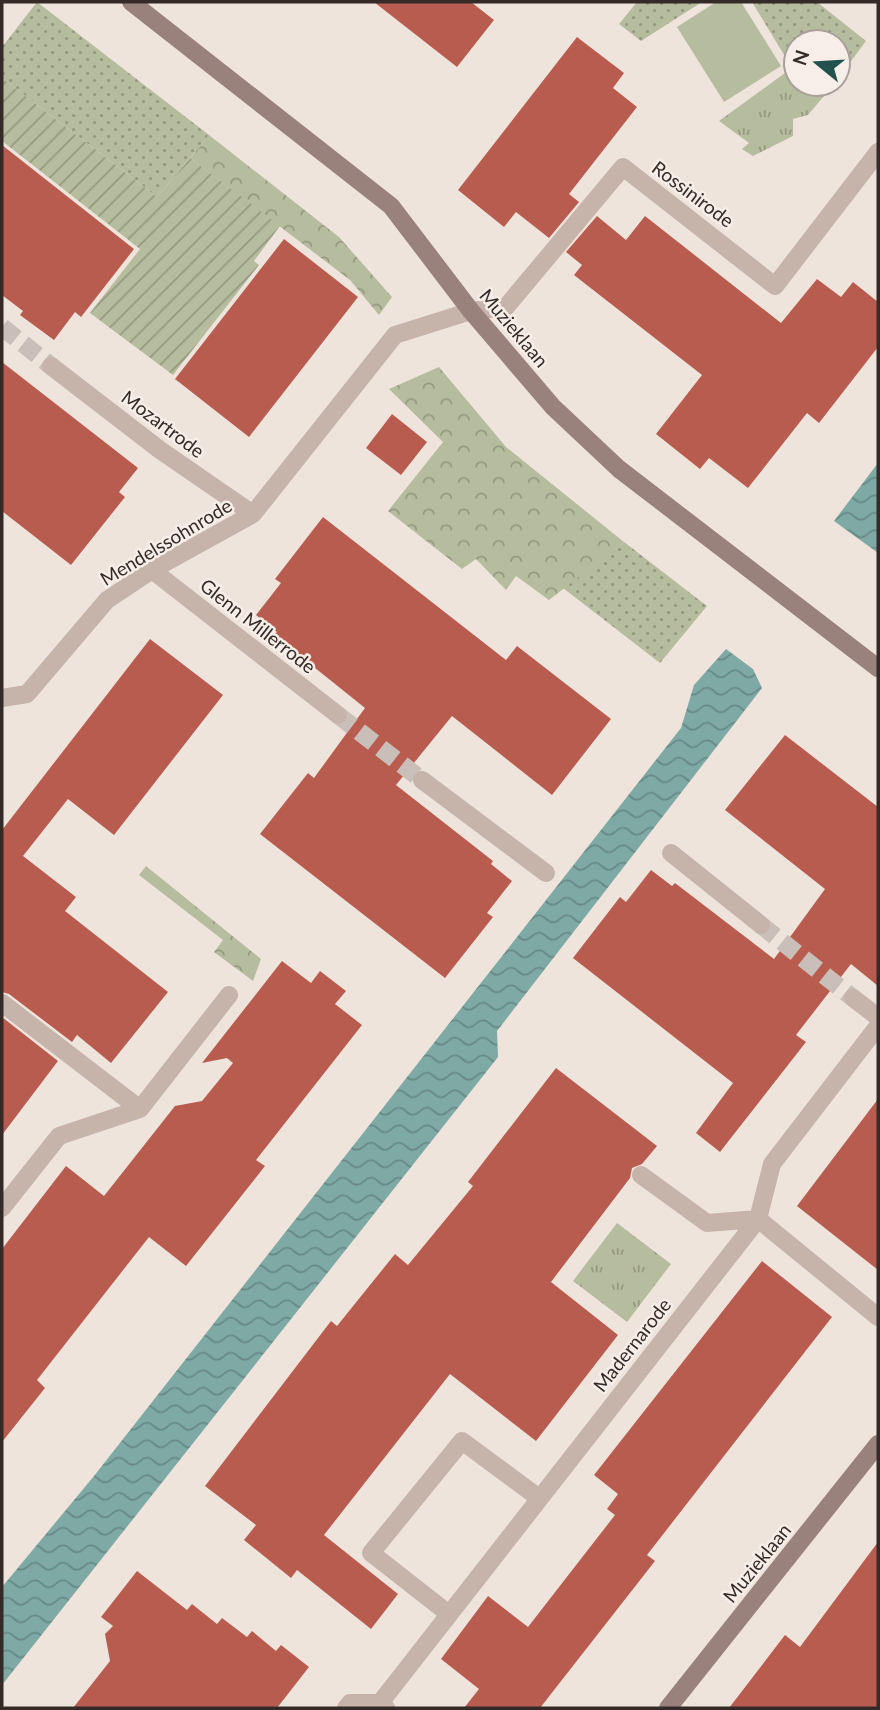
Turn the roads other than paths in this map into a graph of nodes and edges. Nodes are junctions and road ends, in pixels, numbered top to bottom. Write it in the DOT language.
graph roads {
  1 [pos="139,4"];
  2 [pos="878,152"];
  3 [pos="471,311"];
  4 [pos="51,366"];
  5 [pos="253,514"];
  6 [pos="152,570"];
  7 [pos="878,668"];
  8 [pos="2,698"];
  9 [pos="338,715"];
  10 [pos="422,780"];
  11 [pos="671,853"];
  12 [pos="546,873"];
  13 [pos="761,925"];
  14 [pos="229,995"];
  15 [pos="853,998"];
  16 [pos="2,1003"];
  17 [pos="878,1017"];
  18 [pos="878,1026"];
  19 [pos="140,1109"];
  20 [pos="641,1175"];
  21 [pos="2,1208"];
  22 [pos="758,1219"];
  23 [pos="878,1317"];
  24 [pos="878,1444"];
  25 [pos="539,1498"];
  26 [pos="449,1614"];
  27 [pos="383,1706"];
  28 [pos="346,1708"];
  29 [pos="668,1708"];
  1 -- 3 [label="street, Muzieklaan"];
  2 -- 3 [label="street, Rossinirode"];
  3 -- 5 [label="street, Mendelssohnrode"];
  3 -- 7 [label="street, Muzieklaan"];
  4 -- 5 [label="street, Mozartrode"];
  5 -- 6 [label="street, Mendelssohnrode"];
  6 -- 8 [label="street, Mendelssohnrode"];
  6 -- 9 [label="street, Glenn Millerrode"];
  10 -- 12 [label="street"];
  11 -- 13 [label="street"];
  14 -- 19 [label="street"];
  15 -- 17 [label="street"];
  16 -- 19 [label="street"];
  18 -- 22 [label="street, Madernarode"];
  19 -- 21 [label="street"];
  20 -- 22 [label="street"];
  22 -- 23 [label="street"];
  22 -- 25 [label="street, Madernarode"];
  24 -- 29 [label="street, Muzieklaan"];
  25 -- 26 [label="street, Madernarode"];
  25 -- 26 [label="street"];
  26 -- 27 [label="street, Madernarode"];
  27 -- 28 [label="street, Madernarode"];
}
